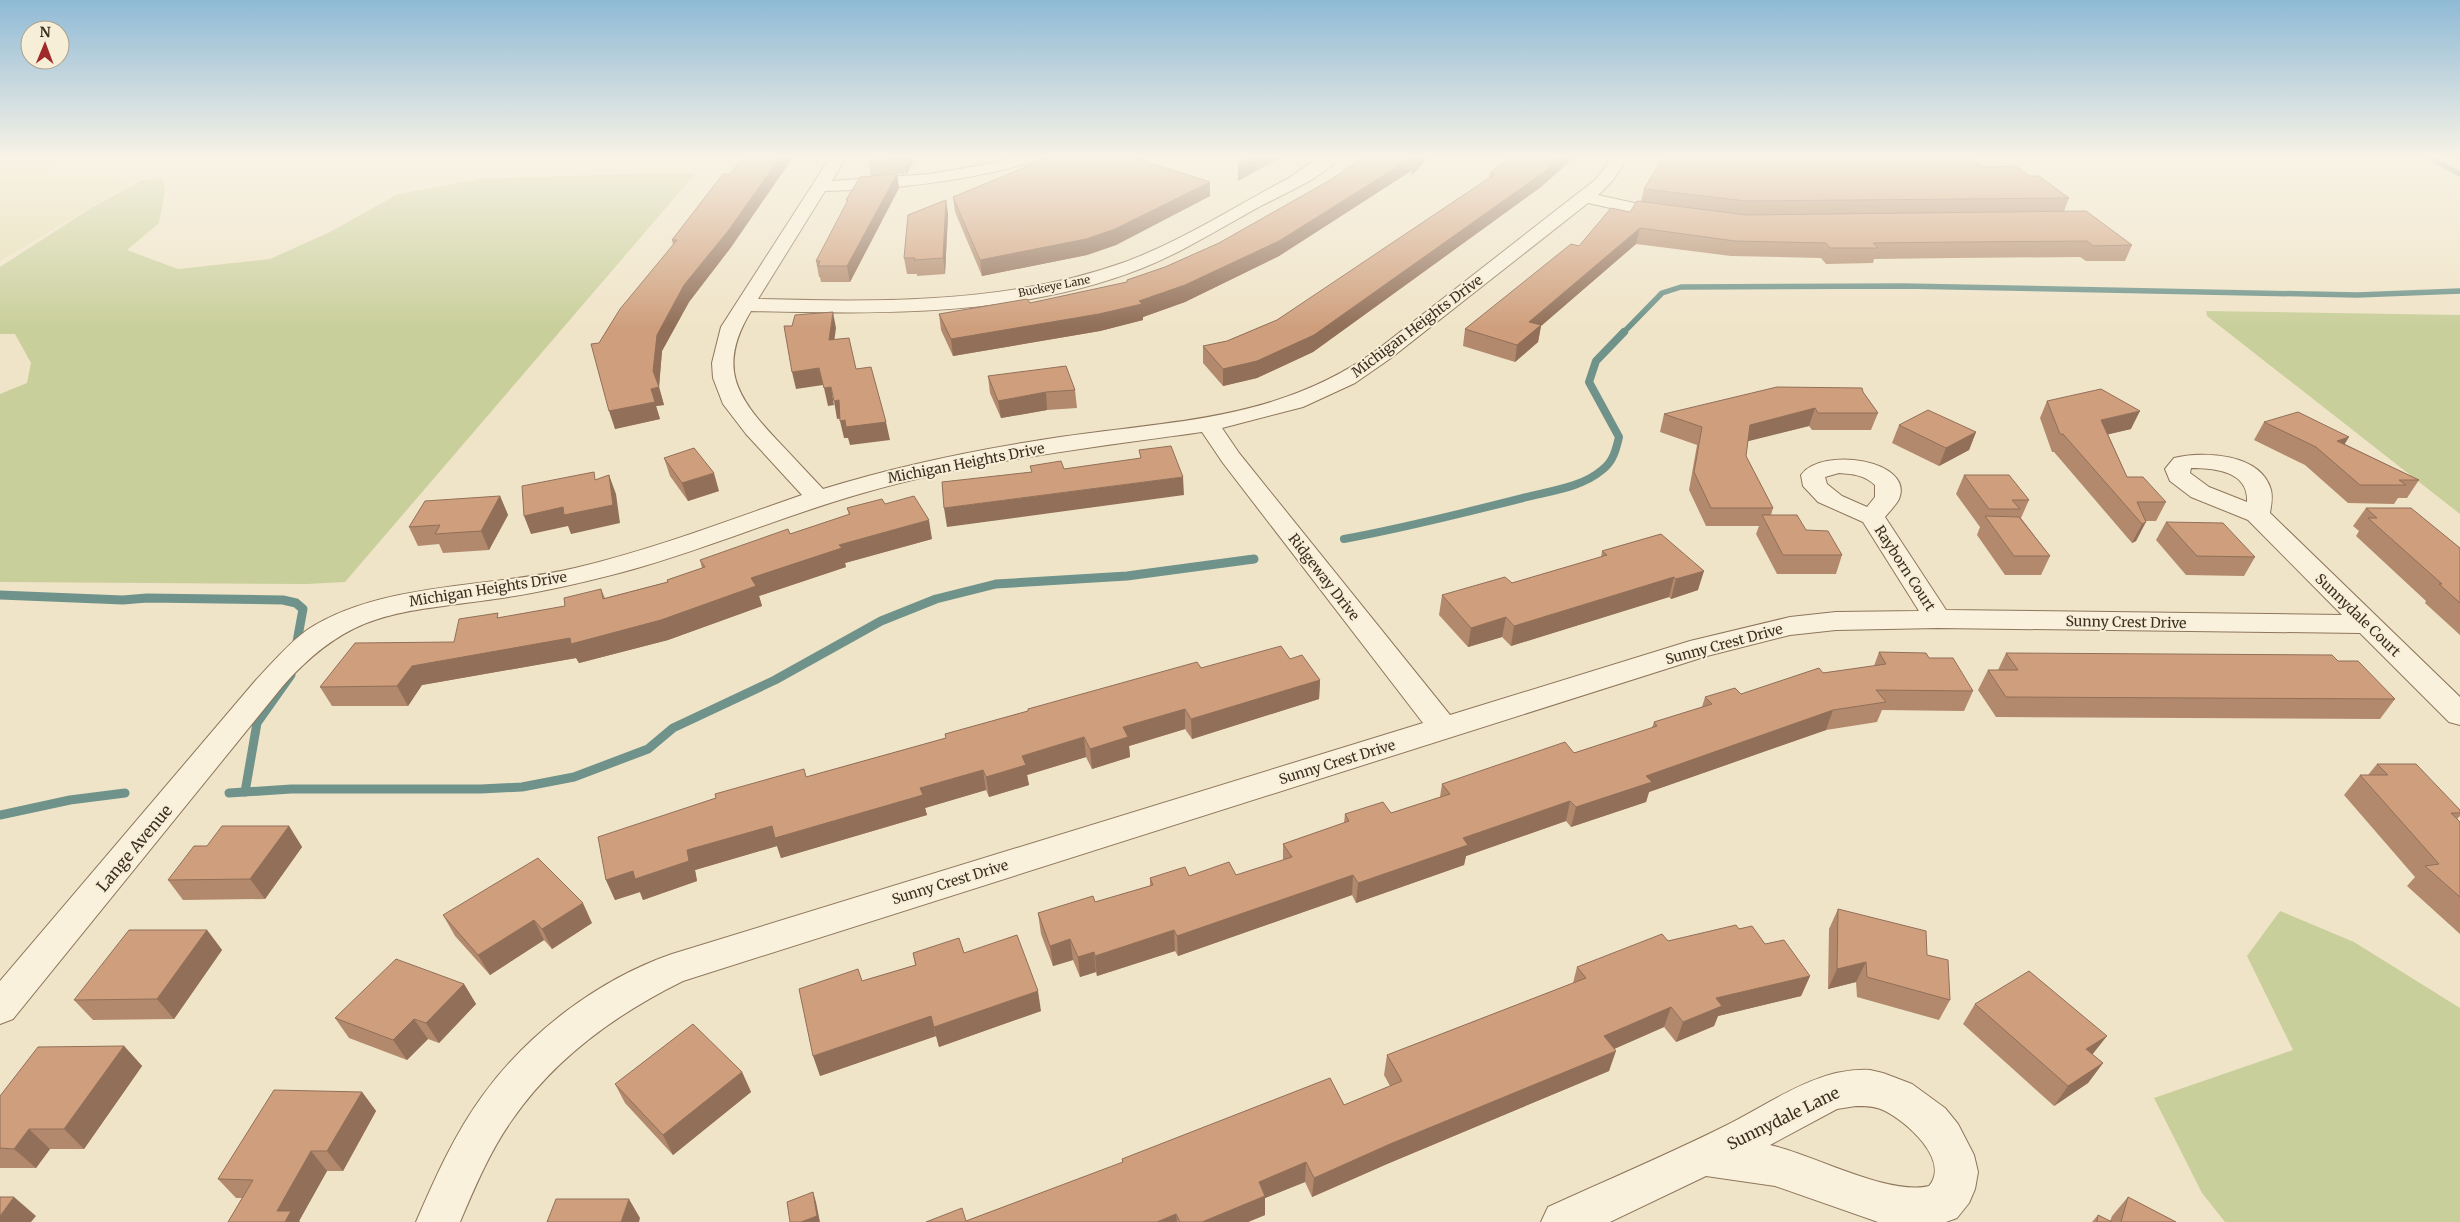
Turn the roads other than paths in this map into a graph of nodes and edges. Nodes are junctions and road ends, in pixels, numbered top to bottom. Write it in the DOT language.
graph roads {
  1 [pos="804,213"];
  2 [pos="1235,213"];
  3 [pos="1564,213"];
  4 [pos="1655,213"];
  5 [pos="1690,218"];
  6 [pos="746,306"];
  7 [pos="1208,424"];
  8 [pos="817,497"];
  9 [pos="2257,515"];
  10 [pos="1872,517"];
  11 [pos="1938,619"];
  12 [pos="2366,624"];
  13 [pos="266,687"];
  14 [pos="2460,715"];
  15 [pos="1442,728"];
  16 [pos="0,1008"];
  17 [pos="1704,1156"];
  18 [pos="438,1222"];
  19 [pos="1563,1222"];
  1 -- 6 [label="street"];
  2 -- 6 [label="street, Buckeye Lane"];
  3 -- 7 [label="street, Michigan Heights Drive"];
  4 -- 5 [label="street"];
  6 -- 8 [label="street"];
  7 -- 8 [label="street, Michigan Heights Drive"];
  7 -- 15 [label="street, Ridgeway Drive"];
  8 -- 13 [label="street, Michigan Heights Drive"];
  9 -- 12 [label="street, Sunnydale Court"];
  10 -- 11 [label="street, Rayborn Court"];
  11 -- 12 [label="street, Sunny Crest Drive"];
  11 -- 15 [label="street, Sunny Crest Drive"];
  12 -- 14 [label="street, Sunnydale Court"];
  13 -- 16 [label="street, Lange Avenue"];
  15 -- 18 [label="street, Sunny Crest Drive"];
  17 -- 17 [label="street, Sunnydale Lane"];
  17 -- 19 [label="street, Sunnydale Lane"];
}
